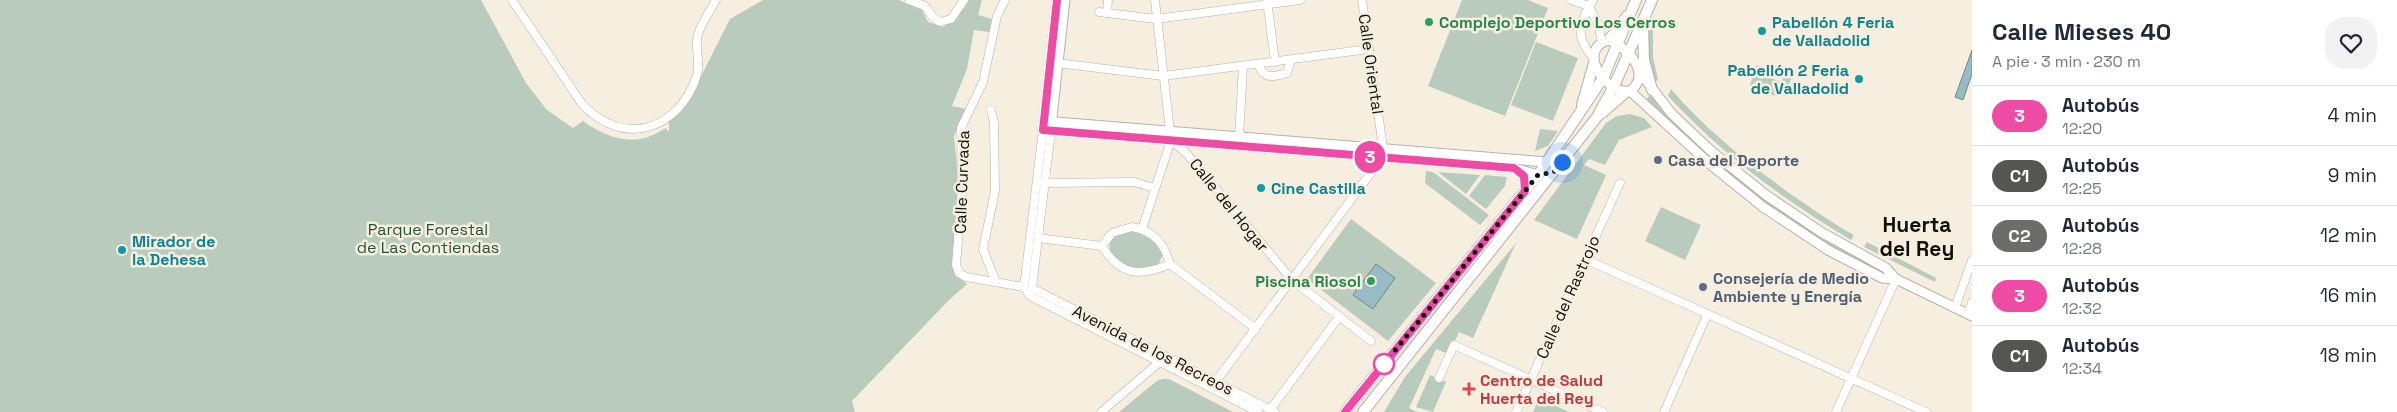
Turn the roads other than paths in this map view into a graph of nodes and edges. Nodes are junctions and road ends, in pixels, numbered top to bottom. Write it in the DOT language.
graph roads {
  1 [pos="512,0"];
  2 [pos="716,0"];
  3 [pos="909,0"];
  4 [pos="964,0"];
  5 [pos="1005,0"];
  6 [pos="1057,0"];
  7 [pos="1065,0"];
  8 [pos="1108,0"];
  9 [pos="1155,0"];
  10 [pos="1300,0"];
  11 [pos="1362,0"];
  12 [pos="1571,0"];
  13 [pos="1652,0"];
  14 [pos="1267,2"];
  15 [pos="1593,2"];
  16 [pos="1634,5"];
  17 [pos="1156,19"];
  18 [pos="1642,22"];
  19 [pos="1610,42"];
  20 [pos="1369,49"];
  21 [pos="1629,54"];
  22 [pos="1291,60"];
  23 [pos="1594,60"];
  24 [pos="1275,62"];
  25 [pos="1057,63"];
  26 [pos="1258,64"];
  27 [pos="1243,66"];
  28 [pos="1639,71"];
  29 [pos="1163,76"];
  30 [pos="1603,78"];
  31 [pos="1614,86"];
  32 [pos="1652,90"];
  33 [pos="1628,91"];
  34 [pos="991,110"];
  35 [pos="1580,115"];
  36 [pos="1597,117"];
  37 [pos="1047,126"];
  38 [pos="1239,137"];
  39 [pos="1158,139"];
  40 [pos="1192,142"];
  41 [pos="1169,144"];
  42 [pos="1383,148"];
  43 [pos="1187,154"];
  44 [pos="1382,158"];
  45 [pos="1528,160"];
  46 [pos="1547,162"];
  47 [pos="1518,169"];
  48 [pos="1554,172"];
  49 [pos="1538,175"];
  50 [pos="1044,183"];
  51 [pos="1620,183"];
  52 [pos="1154,188"];
  53 [pos="1525,191"];
  54 [pos="1142,229"];
  55 [pos="1038,238"];
  56 [pos="1102,246"];
  57 [pos="1585,259"];
  58 [pos="1972,260"];
  59 [pos="1170,264"];
  60 [pos="1480,267"];
  61 [pos="1896,279"];
  62 [pos="995,280"];
  63 [pos="1292,280"];
  64 [pos="1028,287"];
  65 [pos="1972,302"];
  66 [pos="1955,308"];
  67 [pos="1426,312"];
  68 [pos="1707,314"];
  69 [pos="1970,315"];
  70 [pos="1339,317"];
  71 [pos="1256,329"];
  72 [pos="1371,341"];
  73 [pos="1162,359"];
  74 [pos="1439,378"];
  75 [pos="1852,378"];
  76 [pos="1531,379"];
  77 [pos="1213,385"];
  78 [pos="1371,407"];
  79 [pos="1272,411"];
  80 [pos="1101,412"];
  81 [pos="1258,412"];
  82 [pos="1344,412"];
  83 [pos="1352,412"];
  84 [pos="1363,412"];
  85 [pos="1516,412"];
  86 [pos="1603,412"];
  87 [pos="1664,412"];
  88 [pos="1836,412"];
  89 [pos="1926,412"];
  1 -- 2 [label="street"];
  3 -- 4 [label="street"];
  5 -- 62 [label="street, Calle Curvada"];
  6 -- 37 [label="street"];
  7 -- 25 [label="street"];
  8 -- 17 [label="street"];
  9 -- 17 [label="street"];
  10 -- 14 [label="street"];
  11 -- 20 [label="street, Calle Oriental"];
  12 -- 15 [label="street"];
  13 -- 18 [label="main road"];
  14 -- 17 [label="street"];
  14 -- 24 [label="street"];
  15 -- 19 [label="street"];
  15 -- 23 [label="street"];
  16 -- 19 [label="main road"];
  17 -- 29 [label="street"];
  18 -- 21 [label="main road"];
  18 -- 32 [label="main road"];
  19 -- 21 [label="street"];
  19 -- 23 [label="street"];
  19 -- 30 [label="main road"];
  20 -- 22 [label="street"];
  20 -- 42 [label="street, Calle Oriental"];
  21 -- 28 [label="street"];
  21 -- 31 [label="main road"];
  22 -- 24 [label="street"];
  22 -- 26 [label="street"];
  23 -- 30 [label="street"];
  23 -- 35 [label="main road"];
  24 -- 26 [label="street"];
  25 -- 29 [label="street"];
  25 -- 37 [label="street"];
  26 -- 27 [label="street"];
  27 -- 29 [label="street"];
  27 -- 38 [label="street"];
  28 -- 32 [label="street"];
  28 -- 33 [label="street"];
  29 -- 41 [label="street"];
  30 -- 31 [label="street"];
  30 -- 35 [label="main road"];
  31 -- 33 [label="street"];
  31 -- 36 [label="main road"];
  32 -- 61 [label="street"];
  33 -- 36 [label="main road"];
  33 -- 61 [label="street"];
  34 -- 62 [label="street"];
  35 -- 46 [label="main road"];
  36 -- 48 [label="main road"];
  37 -- 39 [label="street"];
  37 -- 41 [label="street"];
  37 -- 50 [label="street"];
  37 -- 64 [label="street"];
  38 -- 41 [label="street"];
  38 -- 42 [label="street"];
  39 -- 41 [label="street"];
  39 -- 41 [label="street"];
  40 -- 41 [label="street"];
  40 -- 43 [label="street"];
  40 -- 44 [label="street"];
  41 -- 43 [label="street, Calle del Hogar"];
  41 -- 52 [label="street"];
  42 -- 44 [label="street, Calle Oriental"];
  42 -- 45 [label="street"];
  43 -- 63 [label="street, Calle del Hogar"];
  44 -- 47 [label="street"];
  44 -- 63 [label="street"];
  45 -- 46 [label="street"];
  45 -- 49 [label="street"];
  46 -- 49 [label="main road"];
  47 -- 49 [label="street"];
  47 -- 53 [label="street"];
  48 -- 49 [label="main road"];
  48 -- 60 [label="main road"];
  49 -- 53 [label="main road"];
  49 -- 60 [label="main road"];
  50 -- 52 [label="street"];
  50 -- 55 [label="street"];
  51 -- 57 [label="street, Calle del Rastrojo"];
  52 -- 54 [label="street"];
  53 -- 67 [label="main road"];
  54 -- 56 [label="street"];
  54 -- 59 [label="street"];
  55 -- 56 [label="street"];
  55 -- 64 [label="street"];
  56 -- 59 [label="street"];
  57 -- 68 [label="street"];
  57 -- 76 [label="street, Calle del Rastrojo"];
  58 -- 66 [label="street"];
  59 -- 71 [label="street"];
  60 -- 78 [label="main road"];
  61 -- 66 [label="street"];
  61 -- 75 [label="street"];
  62 -- 64 [label="street, Calle Curvada"];
  63 -- 70 [label="street, Calle del Hogar"];
  63 -- 71 [label="street"];
  64 -- 73 [label="street, Avenida de los Recreos"];
  65 -- 69 [label="street"];
  66 -- 69 [label="street"];
  67 -- 82 [label="main road"];
  67 -- 83 [label="main road"];
  68 -- 75 [label="street"];
  68 -- 87 [label="street"];
  70 -- 72 [label="street, Calle del Hogar"];
  70 -- 79 [label="street"];
  71 -- 77 [label="street"];
  73 -- 77 [label="street, Avenida de los Recreos"];
  73 -- 80 [label="street"];
  74 -- 76 [label="street"];
  75 -- 88 [label="street"];
  75 -- 89 [label="street"];
  76 -- 85 [label="street, Calle del Rastrojo"];
  76 -- 86 [label="street"];
  77 -- 79 [label="street, Avenida de los Recreos"];
  77 -- 81 [label="street, Avenida de los Recreos"];
  78 -- 84 [label="main road"];
}
